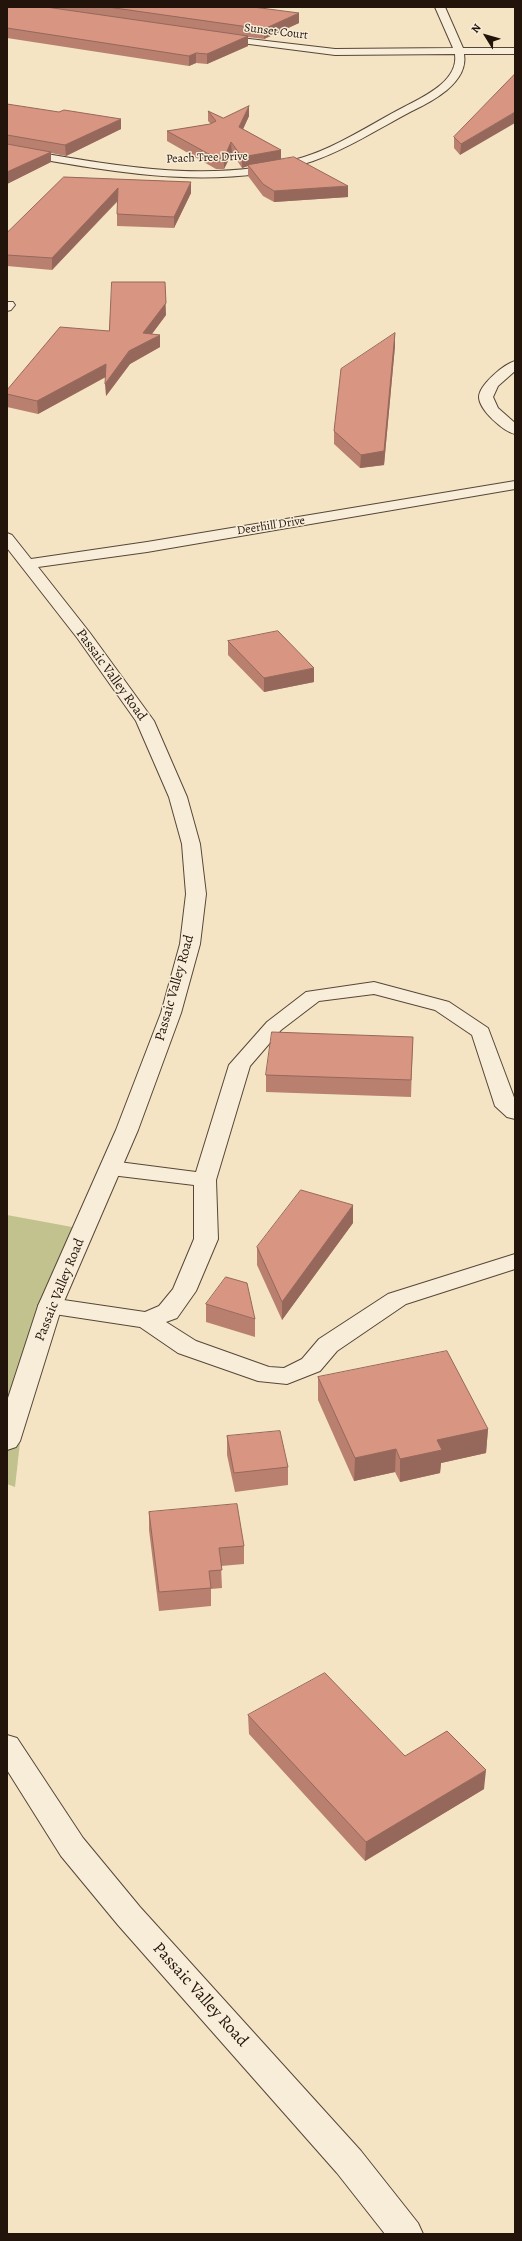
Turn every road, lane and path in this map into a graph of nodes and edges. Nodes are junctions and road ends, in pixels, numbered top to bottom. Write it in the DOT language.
graph roads {
  1 [pos="440,7"];
  2 [pos="206,35"];
  3 [pos="458,50"];
  4 [pos="515,51"];
  5 [pos="7,150"];
  6 [pos="515,365"];
  7 [pos="515,430"];
  8 [pos="515,485"];
  9 [pos="7,538"];
  10 [pos="27,564"];
  11 [pos="515,1112"];
  12 [pos="111,1168"];
  13 [pos="205,1180"];
  14 [pos="515,1261"];
  15 [pos="50,1306"];
  16 [pos="147,1320"];
  17 [pos="7,1441"];
  18 [pos="7,1746"];
  19 [pos="406,2234"];
  1 -- 3 [label="street, Peach Tree Drive"];
  2 -- 3 [label="street, Sunset Court"];
  3 -- 4 [label="street, Sunset Court"];
  3 -- 5 [label="street, Peach Tree Drive"];
  6 -- 7 [label="street"];
  8 -- 10 [label="street, Deerhill Drive"];
  9 -- 10 [label="street, Passaic Valley Road"];
  10 -- 12 [label="street, Passaic Valley Road"];
  11 -- 13 [label="street"];
  12 -- 13 [label="street"];
  12 -- 15 [label="street, Passaic Valley Road"];
  13 -- 16 [label="street"];
  14 -- 16 [label="street"];
  15 -- 16 [label="street"];
  15 -- 17 [label="street, Passaic Valley Road"];
  18 -- 19 [label="street, Passaic Valley Road"];
}
